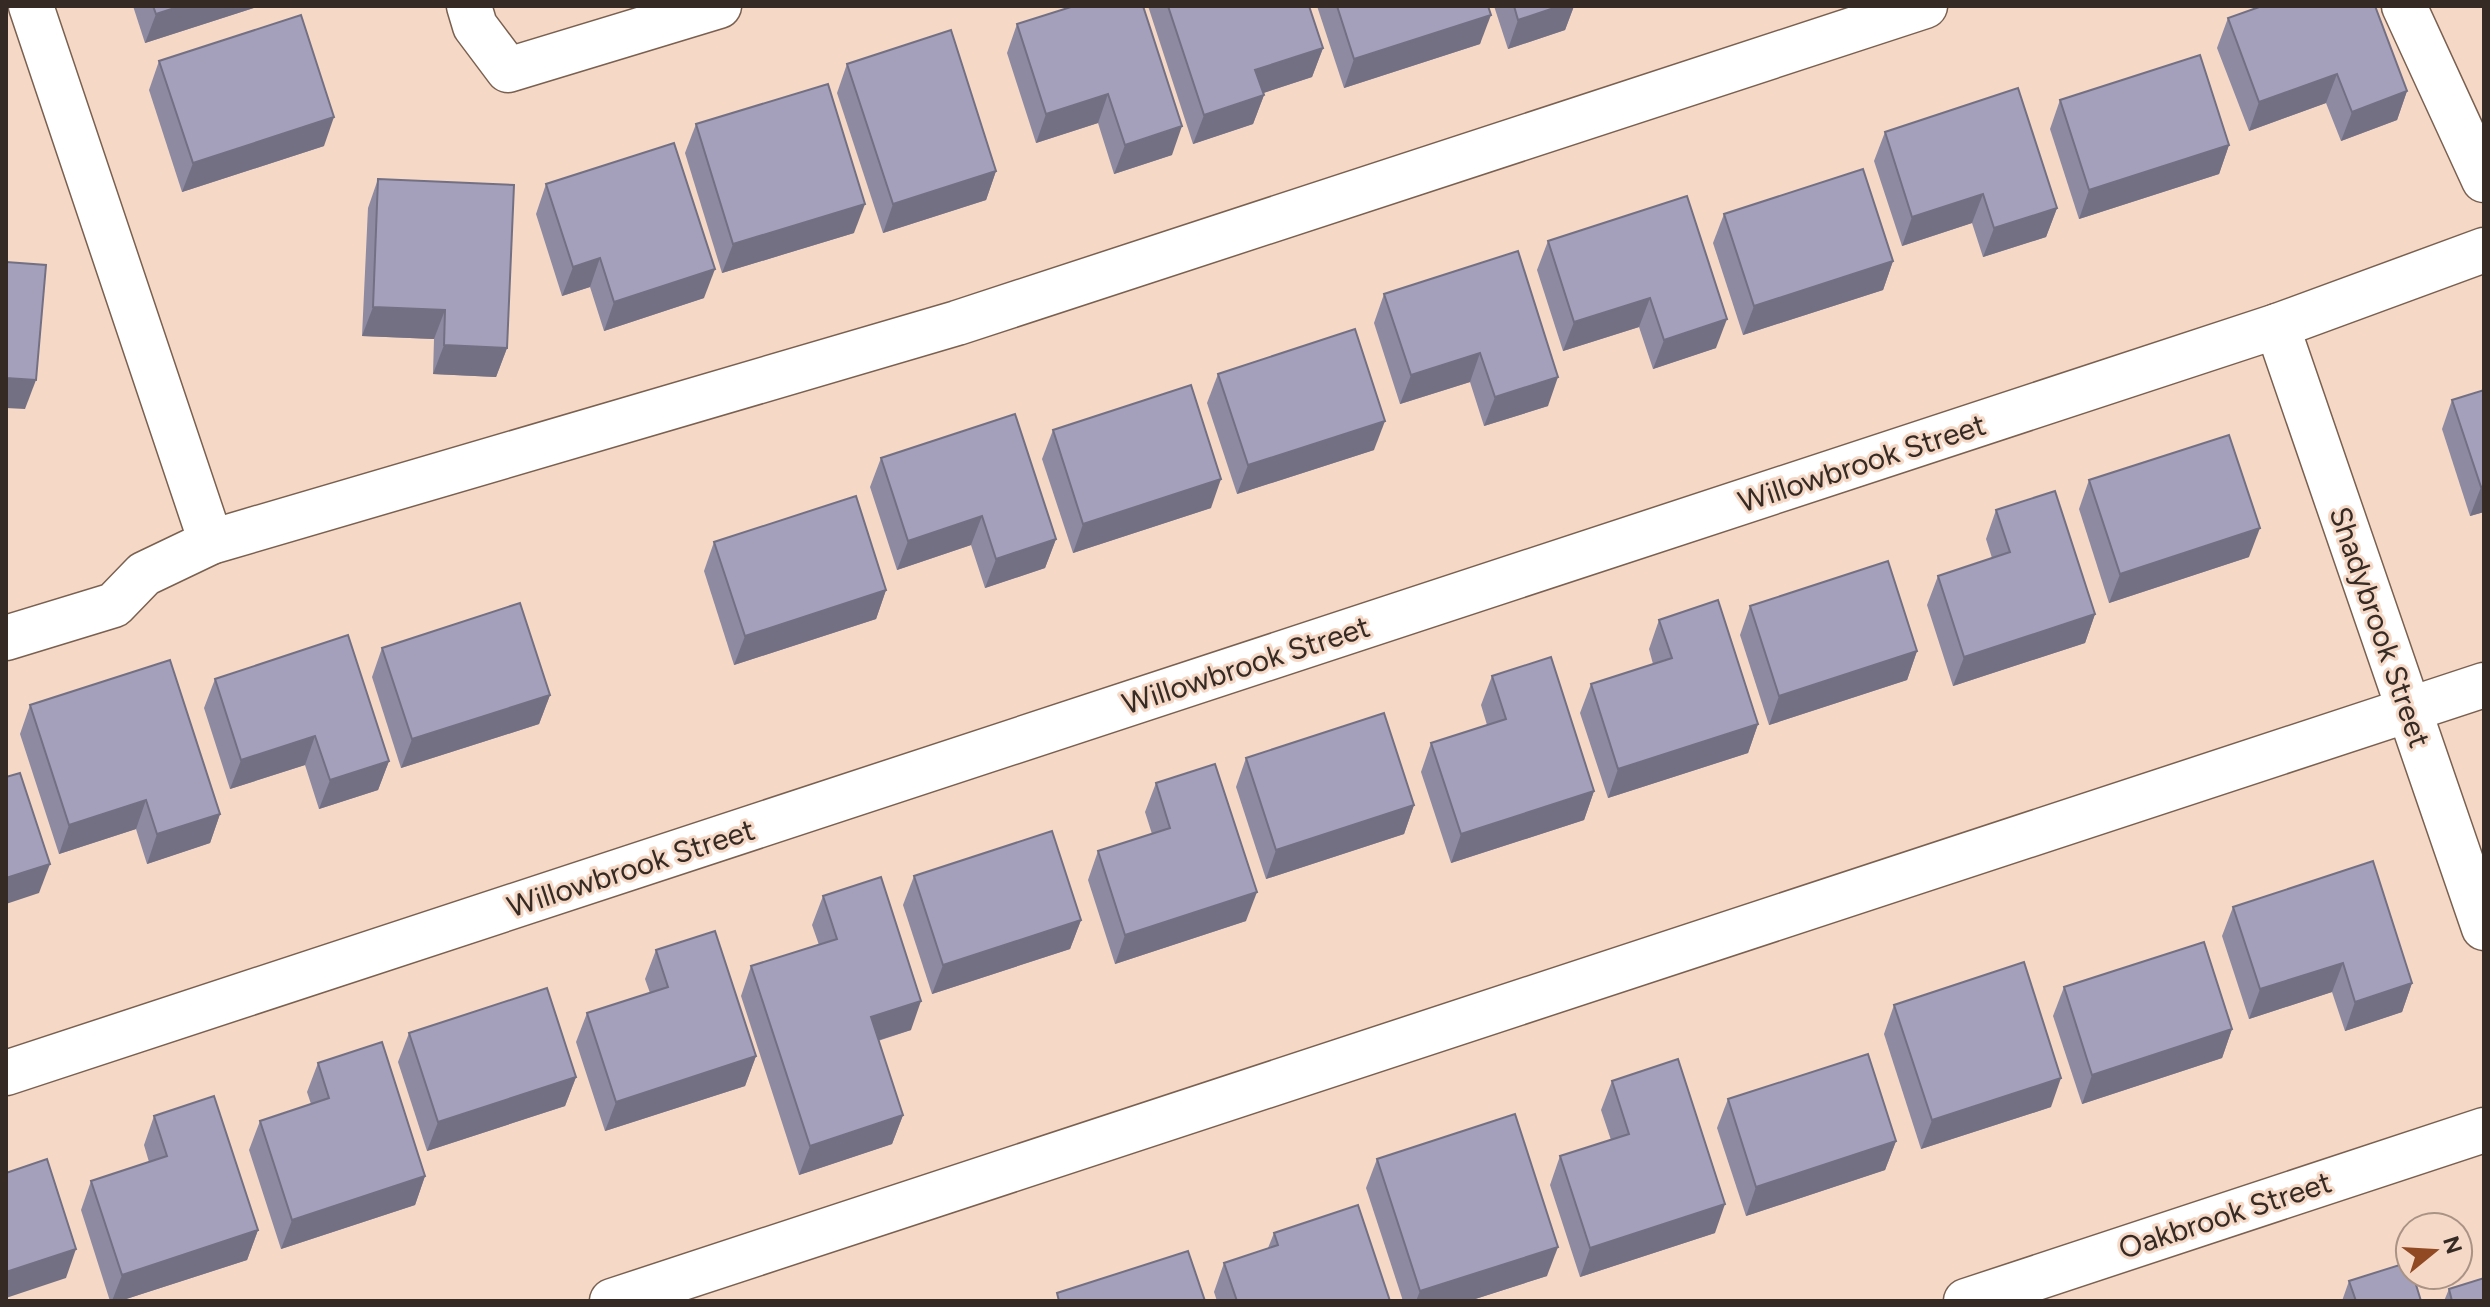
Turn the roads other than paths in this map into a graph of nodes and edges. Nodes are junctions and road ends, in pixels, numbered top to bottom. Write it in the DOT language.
graph roads {
  1 [pos="31,6"];
  2 [pos="469,6"];
  3 [pos="719,6"];
  4 [pos="1925,6"];
  5 [pos="2404,6"];
  6 [pos="2484,180"];
  7 [pos="2484,250"];
  8 [pos="2277,326"];
  9 [pos="211,542"];
  10 [pos="6,638"];
  11 [pos="2484,685"];
  12 [pos="2408,709"];
  13 [pos="2484,928"];
  14 [pos="6,1073"];
  15 [pos="2484,1130"];
  16 [pos="612,1301"];
  17 [pos="1966,1301"];
  1 -- 9 [label="street"];
  2 -- 3 [label="street"];
  4 -- 9 [label="street"];
  5 -- 6 [label="street"];
  7 -- 8 [label="street, Willowbrook Street"];
  8 -- 12 [label="street, Shadybrook Street"];
  8 -- 14 [label="street, Willowbrook Street"];
  9 -- 10 [label="street"];
  11 -- 12 [label="street"];
  12 -- 13 [label="street, Shadybrook Street"];
  12 -- 16 [label="street"];
  15 -- 17 [label="street, Oakbrook Street"];
}
